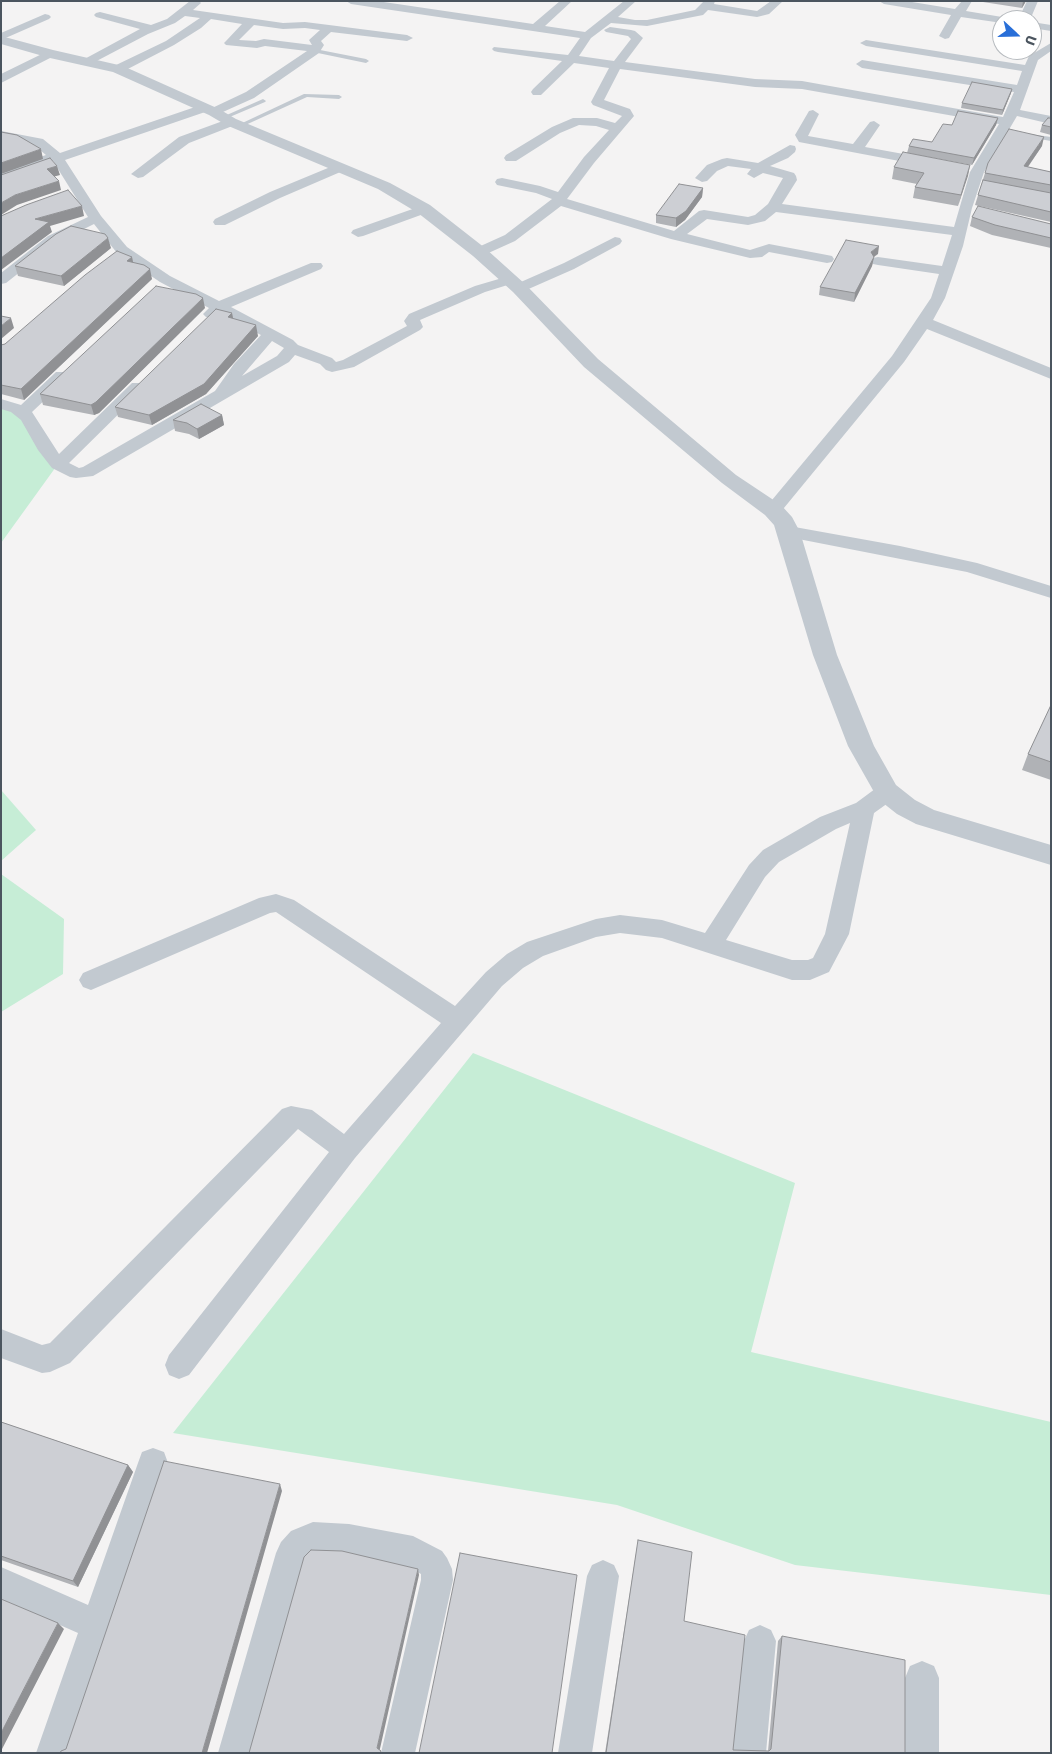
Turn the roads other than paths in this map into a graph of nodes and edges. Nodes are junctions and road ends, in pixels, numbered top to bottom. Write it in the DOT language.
graph roads {
  1 [pos="198,1"];
  2 [pos="351,1"];
  3 [pos="567,1"];
  4 [pos="631,1"];
  5 [pos="778,1"];
  6 [pos="884,1"];
  7 [pos="968,1"];
  8 [pos="708,4"];
  9 [pos="183,12"];
  10 [pos="958,13"];
  11 [pos="100,15"];
  12 [pos="209,15"];
  13 [pos="45,17"];
  14 [pos="992,18"];
  15 [pos="609,20"];
  16 [pos="253,21"];
  17 [pos="537,27"];
  18 [pos="152,28"];
  19 [pos="330,28"];
  20 [pos="597,28"];
  21 [pos="587,36"];
  22 [pos="945,36"];
  23 [pos="407,38"];
  24 [pos="1,39"];
  25 [pos="866,43"];
  26 [pos="1050,47"];
  27 [pos="498,49"];
  28 [pos="316,50"];
  29 [pos="50,54"];
  30 [pos="571,59"];
  31 [pos="366,61"];
  32 [pos="85,62"];
  33 [pos="862,64"];
  34 [pos="616,66"];
  35 [pos="118,69"];
  36 [pos="1029,69"];
  37 [pos="1,79"];
  38 [pos="536,92"];
  39 [pos="339,97"];
  40 [pos="263,101"];
  41 [pos="1051,107"];
  42 [pos="813,114"];
  43 [pos="1012,115"];
  44 [pos="222,117"];
  45 [pos="1051,120"];
  46 [pos="874,125"];
  47 [pos="617,128"];
  48 [pos="1020,134"];
  49 [pos="2,135"];
  50 [pos="1051,139"];
  51 [pos="790,149"];
  52 [pos="856,150"];
  53 [pos="57,158"];
  54 [pos="511,158"];
  55 [pos="945,166"];
  56 [pos="340,167"];
  57 [pos="961,169"];
  58 [pos="756,173"];
  59 [pos="1,174"];
  60 [pos="138,174"];
  61 [pos="702,178"];
  62 [pos="1,181"];
  63 [pos="977,181"];
  64 [pos="502,182"];
  65 [pos="560,199"];
  66 [pos="773,207"];
  67 [pos="965,208"];
  68 [pos="424,209"];
  69 [pos="981,212"];
  70 [pos="96,218"];
  71 [pos="220,222"];
  72 [pos="358,232"];
  73 [pos="959,232"];
  74 [pos="676,236"];
  75 [pos="616,241"];
  76 [pos="479,252"];
  77 [pos="827,259"];
  78 [pos="878,261"];
  79 [pos="316,266"];
  80 [pos="947,271"];
  81 [pos="165,279"];
  82 [pos="1,280"];
  83 [pos="514,284"];
  84 [pos="151,292"];
  85 [pos="218,307"];
  86 [pos="924,322"];
  87 [pos="197,327"];
  88 [pos="270,334"];
  89 [pos="292,348"];
  90 [pos="73,365"];
  91 [pos="1051,374"];
  92 [pos="148,375"];
  93 [pos="221,396"];
  94 [pos="1,404"];
  95 [pos="23,412"];
  96 [pos="58,464"];
  97 [pos="773,510"];
  98 [pos="789,532"];
  99 [pos="1051,592"];
  100 [pos="887,792"];
  101 [pos="864,809"];
  102 [pos="1051,855"];
  103 [pos="711,944"];
  104 [pos="91,980"];
  105 [pos="458,1021"];
  106 [pos="346,1150"];
  107 [pos="1,1343"];
  108 [pos="179,1365"];
  109 [pos="154,1463"];
  110 [pos="603,1576"];
  111 [pos="1,1582"];
  112 [pos="97,1625"];
  113 [pos="760,1641"];
  114 [pos="922,1678"];
  115 [pos="53,1753"];
  116 [pos="235,1753"];
  117 [pos="398,1753"];
  118 [pos="575,1753"];
  119 [pos="749,1753"];
  120 [pos="922,1753"];
  1 -- 9 [label="street"];
  2 -- 17 [label="street"];
  3 -- 17 [label="street"];
  4 -- 15 [label="street"];
  5 -- 8 [label="street"];
  6 -- 10 [label="street"];
  7 -- 10 [label="street"];
  8 -- 15 [label="street"];
  9 -- 12 [label="street"];
  9 -- 18 [label="street"];
  10 -- 14 [label="street"];
  10 -- 22 [label="street"];
  11 -- 18 [label="street"];
  12 -- 16 [label="street"];
  12 -- 35 [label="street"];
  13 -- 24 [label="street"];
  15 -- 20 [label="street"];
  16 -- 19 [label="street"];
  16 -- 28 [label="street"];
  17 -- 21 [label="street"];
  18 -- 32 [label="street"];
  19 -- 23 [label="street"];
  19 -- 28 [label="street"];
  20 -- 21 [label="street"];
  20 -- 34 [label="street"];
  21 -- 30 [label="street"];
  24 -- 29 [label="street"];
  25 -- 36 [label="street"];
  26 -- 36 [label="street"];
  27 -- 30 [label="street"];
  28 -- 31 [label="lane"];
  28 -- 44 [label="street"];
  29 -- 32 [label="street"];
  29 -- 37 [label="street"];
  30 -- 34 [label="street"];
  30 -- 38 [label="street"];
  32 -- 35 [label="street"];
  33 -- 43 [label="street"];
  34 -- 43 [label="street"];
  34 -- 47 [label="street"];
  35 -- 44 [label="street"];
  36 -- 43 [label="street"];
  39 -- 44 [label="lane"];
  40 -- 44 [label="lane"];
  41 -- 43 [label="street"];
  42 -- 52 [label="street"];
  43 -- 45 [label="street"];
  43 -- 63 [label="street"];
  44 -- 53 [label="street"];
  44 -- 56 [label="street"];
  44 -- 60 [label="street"];
  46 -- 52 [label="street"];
  47 -- 54 [label="street"];
  47 -- 65 [label="street"];
  48 -- 50 [label="lane"];
  49 -- 53 [label="street"];
  51 -- 58 [label="street"];
  52 -- 55 [label="street"];
  53 -- 59 [label="street"];
  53 -- 62 [label="street"];
  53 -- 70 [label="street"];
  56 -- 68 [label="street"];
  56 -- 71 [label="street"];
  57 -- 63 [label="street"];
  58 -- 61 [label="street"];
  58 -- 66 [label="street"];
  63 -- 67 [label="street"];
  64 -- 65 [label="street"];
  65 -- 74 [label="street"];
  65 -- 76 [label="street"];
  66 -- 73 [label="street"];
  66 -- 74 [label="street"];
  67 -- 69 [label="street"];
  67 -- 73 [label="street"];
  68 -- 72 [label="street"];
  68 -- 76 [label="street"];
  70 -- 81 [label="street"];
  70 -- 82 [label="street"];
  73 -- 80 [label="street"];
  74 -- 77 [label="street"];
  75 -- 83 [label="street"];
  76 -- 83 [label="street"];
  78 -- 80 [label="street"];
  79 -- 85 [label="street"];
  80 -- 86 [label="street"];
  81 -- 84 [label="street"];
  81 -- 85 [label="street"];
  83 -- 89 [label="street"];
  83 -- 97 [label="street"];
  85 -- 87 [label="street"];
  85 -- 88 [label="street"];
  86 -- 91 [label="street"];
  86 -- 97 [label="street"];
  88 -- 89 [label="street"];
  88 -- 93 [label="street"];
  89 -- 93 [label="street"];
  90 -- 95 [label="street"];
  92 -- 96 [label="street"];
  93 -- 96 [label="street"];
  94 -- 95 [label="street"];
  95 -- 96 [label="street"];
  97 -- 98 [label="street"];
  98 -- 99 [label="street"];
  98 -- 100 [label="street"];
  100 -- 101 [label="street"];
  100 -- 102 [label="street"];
  101 -- 103 [label="street"];
  101 -- 103 [label="street"];
  103 -- 105 [label="street"];
  104 -- 105 [label="street"];
  105 -- 106 [label="street"];
  106 -- 107 [label="street"];
  106 -- 108 [label="street"];
  109 -- 112 [label="street"];
  110 -- 118 [label="street"];
  111 -- 112 [label="street"];
  112 -- 115 [label="street"];
  113 -- 119 [label="street"];
  114 -- 120 [label="street"];
  116 -- 117 [label="street"];
}
